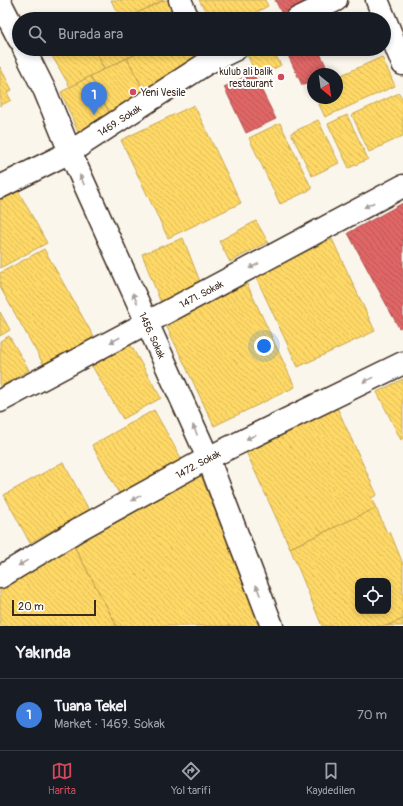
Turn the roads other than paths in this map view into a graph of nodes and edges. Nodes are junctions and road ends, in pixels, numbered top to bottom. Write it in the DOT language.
graph roads {
  1 [pos="180,0"];
  2 [pos="336,0"];
  3 [pos="377,0"];
  4 [pos="0,2"];
  5 [pos="185,12"];
  6 [pos="311,12"];
  7 [pos="382,12"];
  8 [pos="11,34"];
  9 [pos="391,34"];
  10 [pos="28,56"];
  11 [pos="204,56"];
  12 [pos="403,64"];
  13 [pos="70,152"];
  14 [pos="403,186"];
  15 [pos="0,187"];
  16 [pos="146,324"];
  17 [pos="403,363"];
  18 [pos="0,401"];
  19 [pos="208,458"];
  20 [pos="0,577"];
  21 [pos="272,626"];
  1 -- 5 [label="street"];
  2 -- 6 [label="street"];
  3 -- 7 [label="street"];
  4 -- 8 [label="street"];
  9 -- 12 [label="street"];
  10 -- 13 [label="street, 1456. Sokak"];
  11 -- 13 [label="street, 1469. Sokak"];
  13 -- 15 [label="street, 1469. Sokak"];
  16 -- 13 [label="street, 1456. Sokak, one-way"];
  14 -- 16 [label="street, 1471. Sokak, one-way"];
  16 -- 18 [label="street, 1471. Sokak, one-way"];
  19 -- 16 [label="street, 1456. Sokak, one-way"];
  17 -- 19 [label="street, 1472. Sokak, one-way"];
  19 -- 20 [label="street, 1472. Sokak, one-way"];
  21 -- 19 [label="street, 1456. Sokak, one-way"];
}
